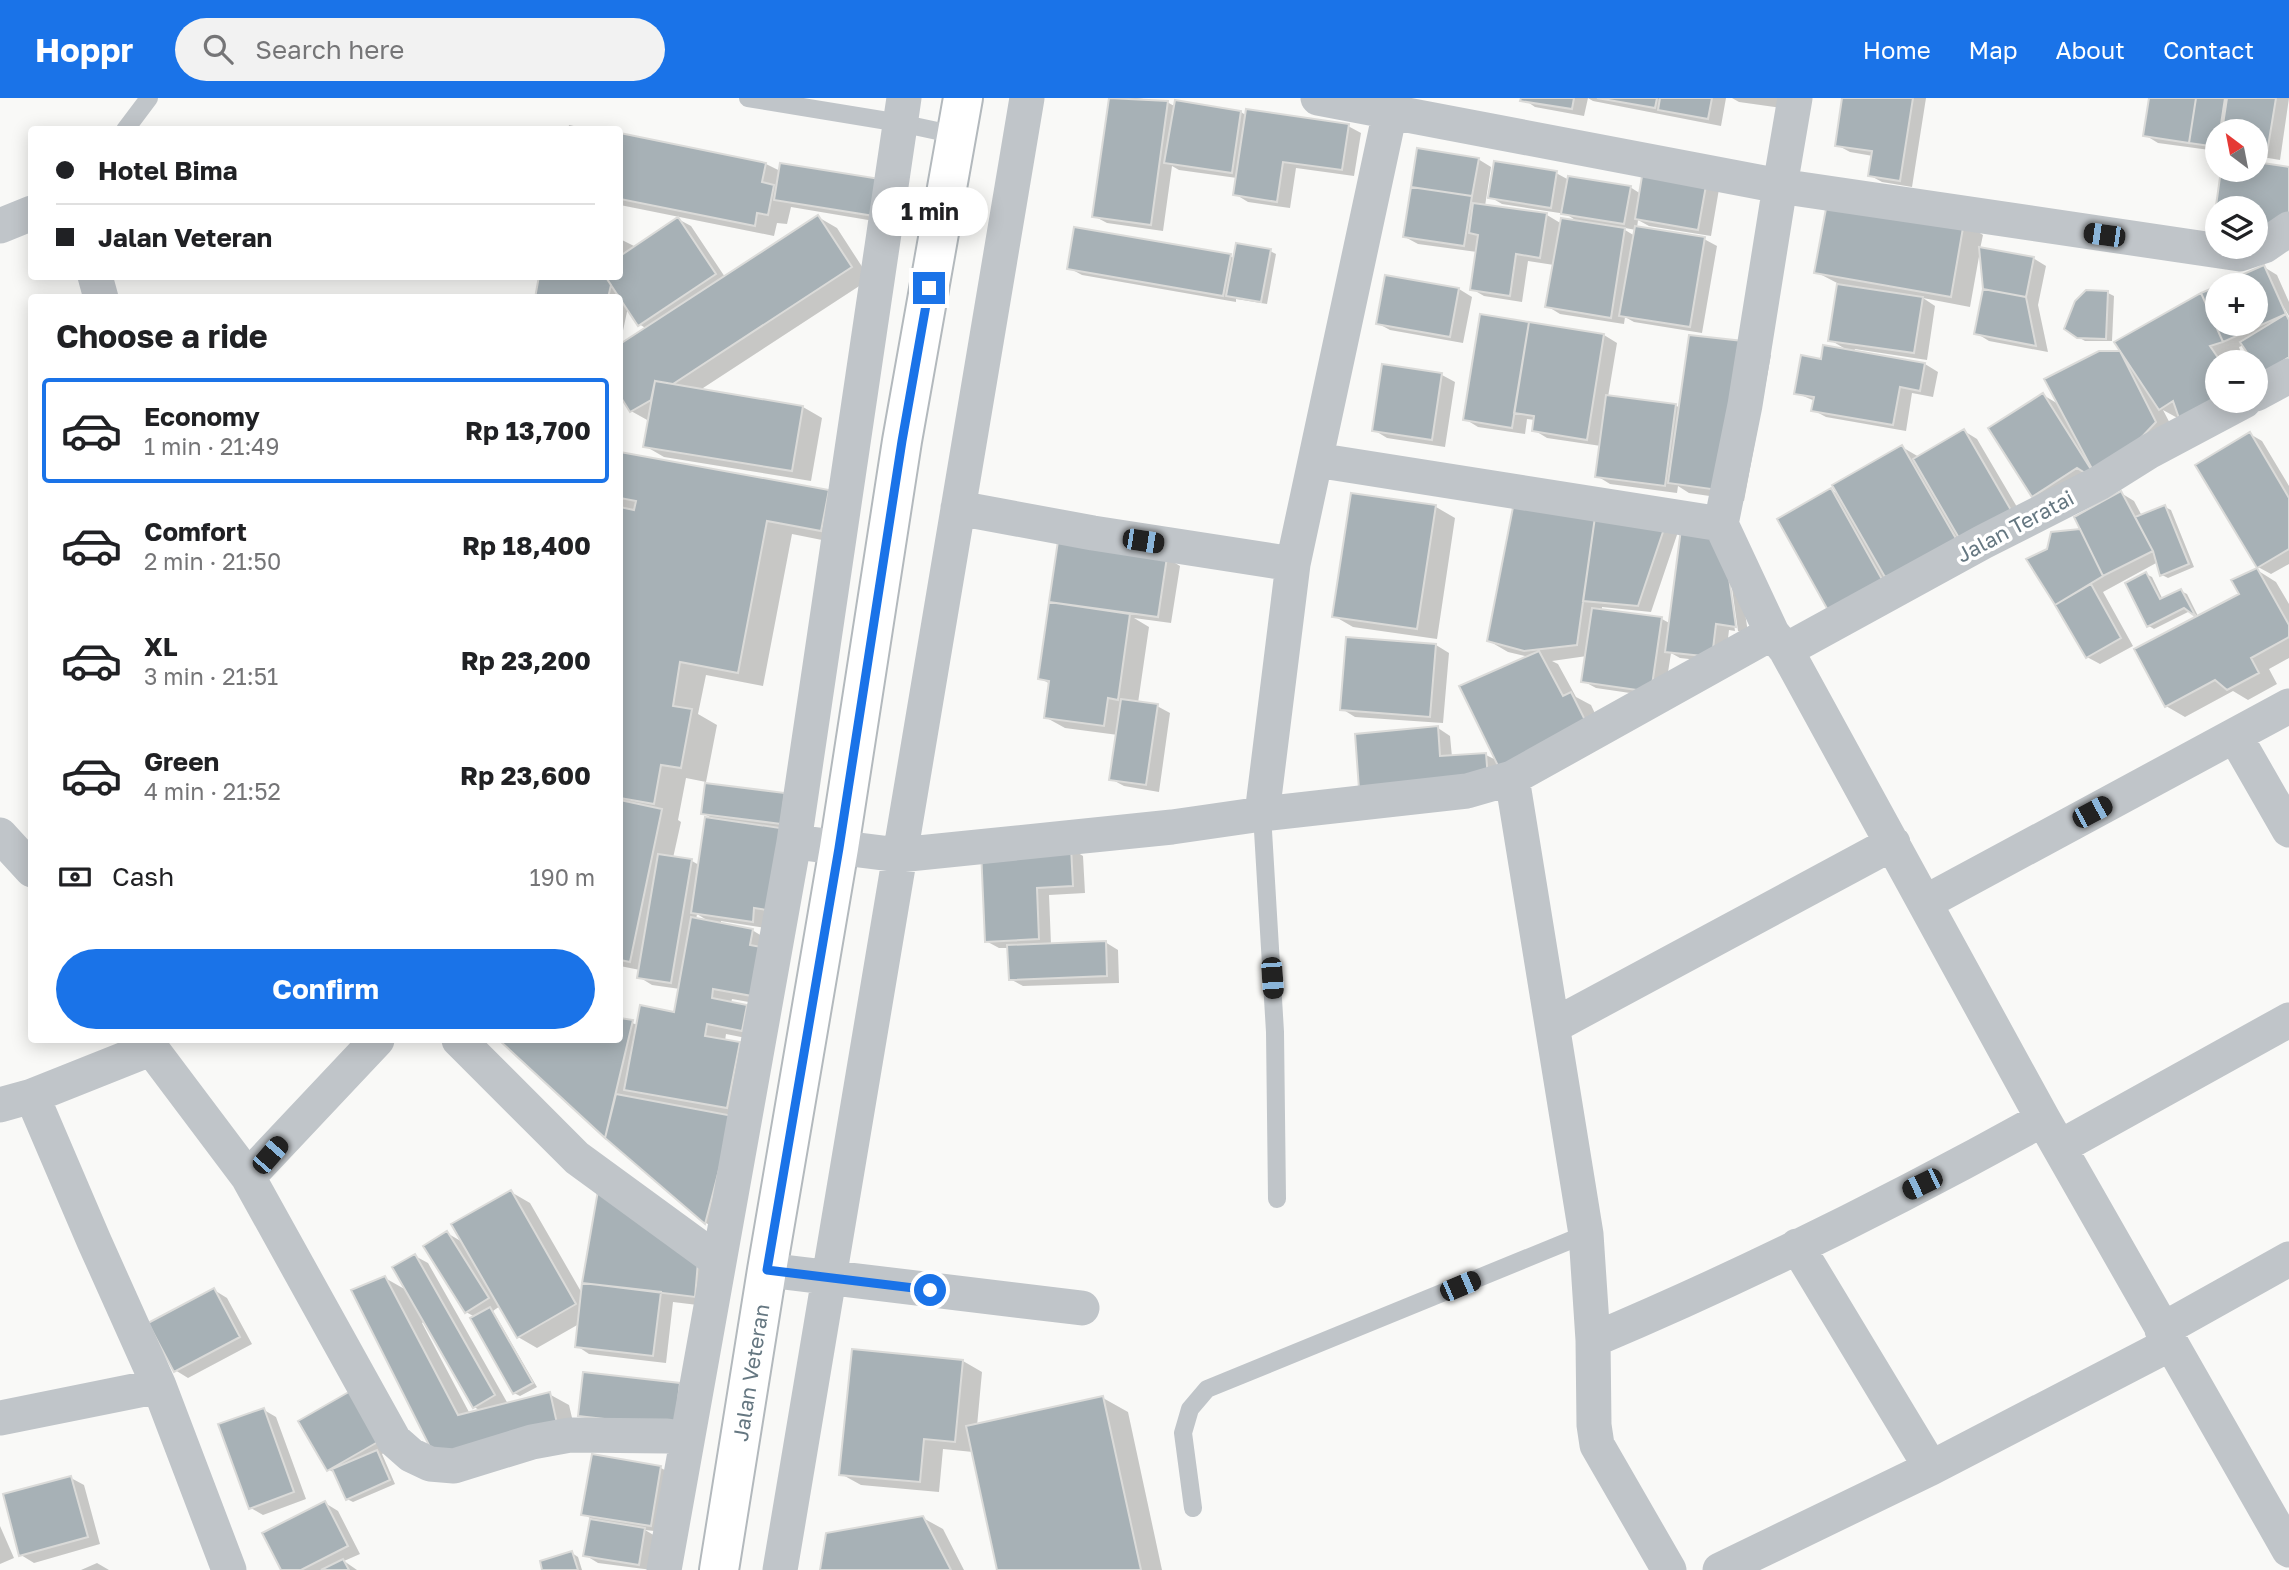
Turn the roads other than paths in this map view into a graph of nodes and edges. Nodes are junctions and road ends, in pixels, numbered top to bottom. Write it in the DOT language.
graph roads {
  1 [pos="149,98"];
  2 [pos="748,98"];
  3 [pos="963,98"];
  4 [pos="1027,98"];
  5 [pos="1318,98"];
  6 [pos="1795,98"];
  7 [pos="1392,104"];
  8 [pos="902,110"];
  9 [pos="128,126"];
  10 [pos="956,135"];
  11 [pos="1780,186"];
  12 [pos="28,216"];
  13 [pos="0,226"];
  14 [pos="2289,229"];
  15 [pos="2289,376"];
  16 [pos="2268,387"];
  17 [pos="2221,413"];
  18 [pos="1315,460"];
  19 [pos="957,508"];
  20 [pos="1721,524"];
  21 [pos="1293,565"];
  22 [pos="1779,641"];
  23 [pos="2289,706"];
  24 [pos="2235,736"];
  25 [pos="1512,779"];
  26 [pos="1262,814"];
  27 [pos="2289,830"];
  28 [pos="0,835"];
  29 [pos="794,842"];
  30 [pos="1893,843"];
  31 [pos="839,848"];
  32 [pos="899,855"];
  33 [pos="28,866"];
  34 [pos="1926,902"];
  35 [pos="2289,1020"];
  36 [pos="1553,1026"];
  37 [pos="374,1043"];
  38 [pos="462,1043"];
  39 [pos="148,1044"];
  40 [pos="16,1100"];
  41 [pos="2051,1133"];
  42 [pos="248,1178"];
  43 [pos="1278,1199"];
  44 [pos="1586,1234"];
  45 [pos="1797,1246"];
  46 [pos="2289,1259"];
  47 [pos="718,1261"];
  48 [pos="767,1270"];
  49 [pos="829,1278"];
  50 [pos="1082,1308"];
  51 [pos="2166,1337"];
  52 [pos="1593,1340"];
  53 [pos="159,1386"];
  54 [pos="0,1418"];
  55 [pos="687,1439"];
  56 [pos="1931,1468"];
  57 [pos="1192,1508"];
  58 [pos="2289,1550"];
  59 [pos="229,1570"];
  60 [pos="664,1570"];
  61 [pos="719,1570"];
  62 [pos="780,1570"];
  63 [pos="1669,1570"];
  64 [pos="1720,1570"];
  1 -- 9 [label="lane"];
  2 -- 8 [label="lane"];
  3 -- 10 [label="main road, Jalan Veteran"];
  4 -- 19 [label="street"];
  5 -- 7 [label="street"];
  6 -- 11 [label="street"];
  7 -- 11 [label="street"];
  7 -- 18 [label="street"];
  8 -- 10 [label="lane"];
  8 -- 29 [label="street"];
  10 -- 31 [label="main road, Jalan Veteran"];
  11 -- 14 [label="street"];
  11 -- 20 [label="street"];
  12 -- 13 [label="street"];
  15 -- 16 [label="street"];
  17 -- 22 [label="street, Jalan Teratai"];
  18 -- 20 [label="street"];
  18 -- 21 [label="street"];
  19 -- 21 [label="street"];
  19 -- 32 [label="street"];
  20 -- 22 [label="street"];
  21 -- 26 [label="street"];
  22 -- 25 [label="street, Jalan Teratai"];
  22 -- 30 [label="street"];
  23 -- 24 [label="street"];
  24 -- 27 [label="street"];
  24 -- 34 [label="street"];
  25 -- 26 [label="street, Jalan Teratai"];
  25 -- 36 [label="street"];
  26 -- 32 [label="street, Jalan Teratai"];
  26 -- 43 [label="lane"];
  28 -- 33 [label="street"];
  29 -- 31 [label="street, Jalan Teratai"];
  29 -- 47 [label="street"];
  30 -- 34 [label="street"];
  30 -- 36 [label="street"];
  31 -- 32 [label="street, Jalan Teratai"];
  31 -- 48 [label="main road, Jalan Veteran"];
  32 -- 49 [label="street"];
  34 -- 41 [label="street"];
  35 -- 41 [label="street"];
  36 -- 44 [label="street"];
  37 -- 42 [label="street"];
  38 -- 47 [label="street"];
  39 -- 40 [label="street"];
  39 -- 42 [label="street"];
  40 -- 53 [label="street"];
  41 -- 45 [label="street"];
  41 -- 51 [label="street"];
  42 -- 55 [label="street"];
  44 -- 52 [label="street"];
  44 -- 57 [label="lane"];
  45 -- 52 [label="street"];
  45 -- 56 [label="street"];
  46 -- 51 [label="street"];
  47 -- 55 [label="street"];
  48 -- 49 [label="street"];
  48 -- 61 [label="main road, Jalan Veteran"];
  49 -- 50 [label="street"];
  49 -- 62 [label="street"];
  51 -- 56 [label="street"];
  51 -- 58 [label="street"];
  52 -- 63 [label="street"];
  53 -- 54 [label="street"];
  53 -- 59 [label="street"];
  55 -- 60 [label="street"];
  56 -- 64 [label="street"];
}
